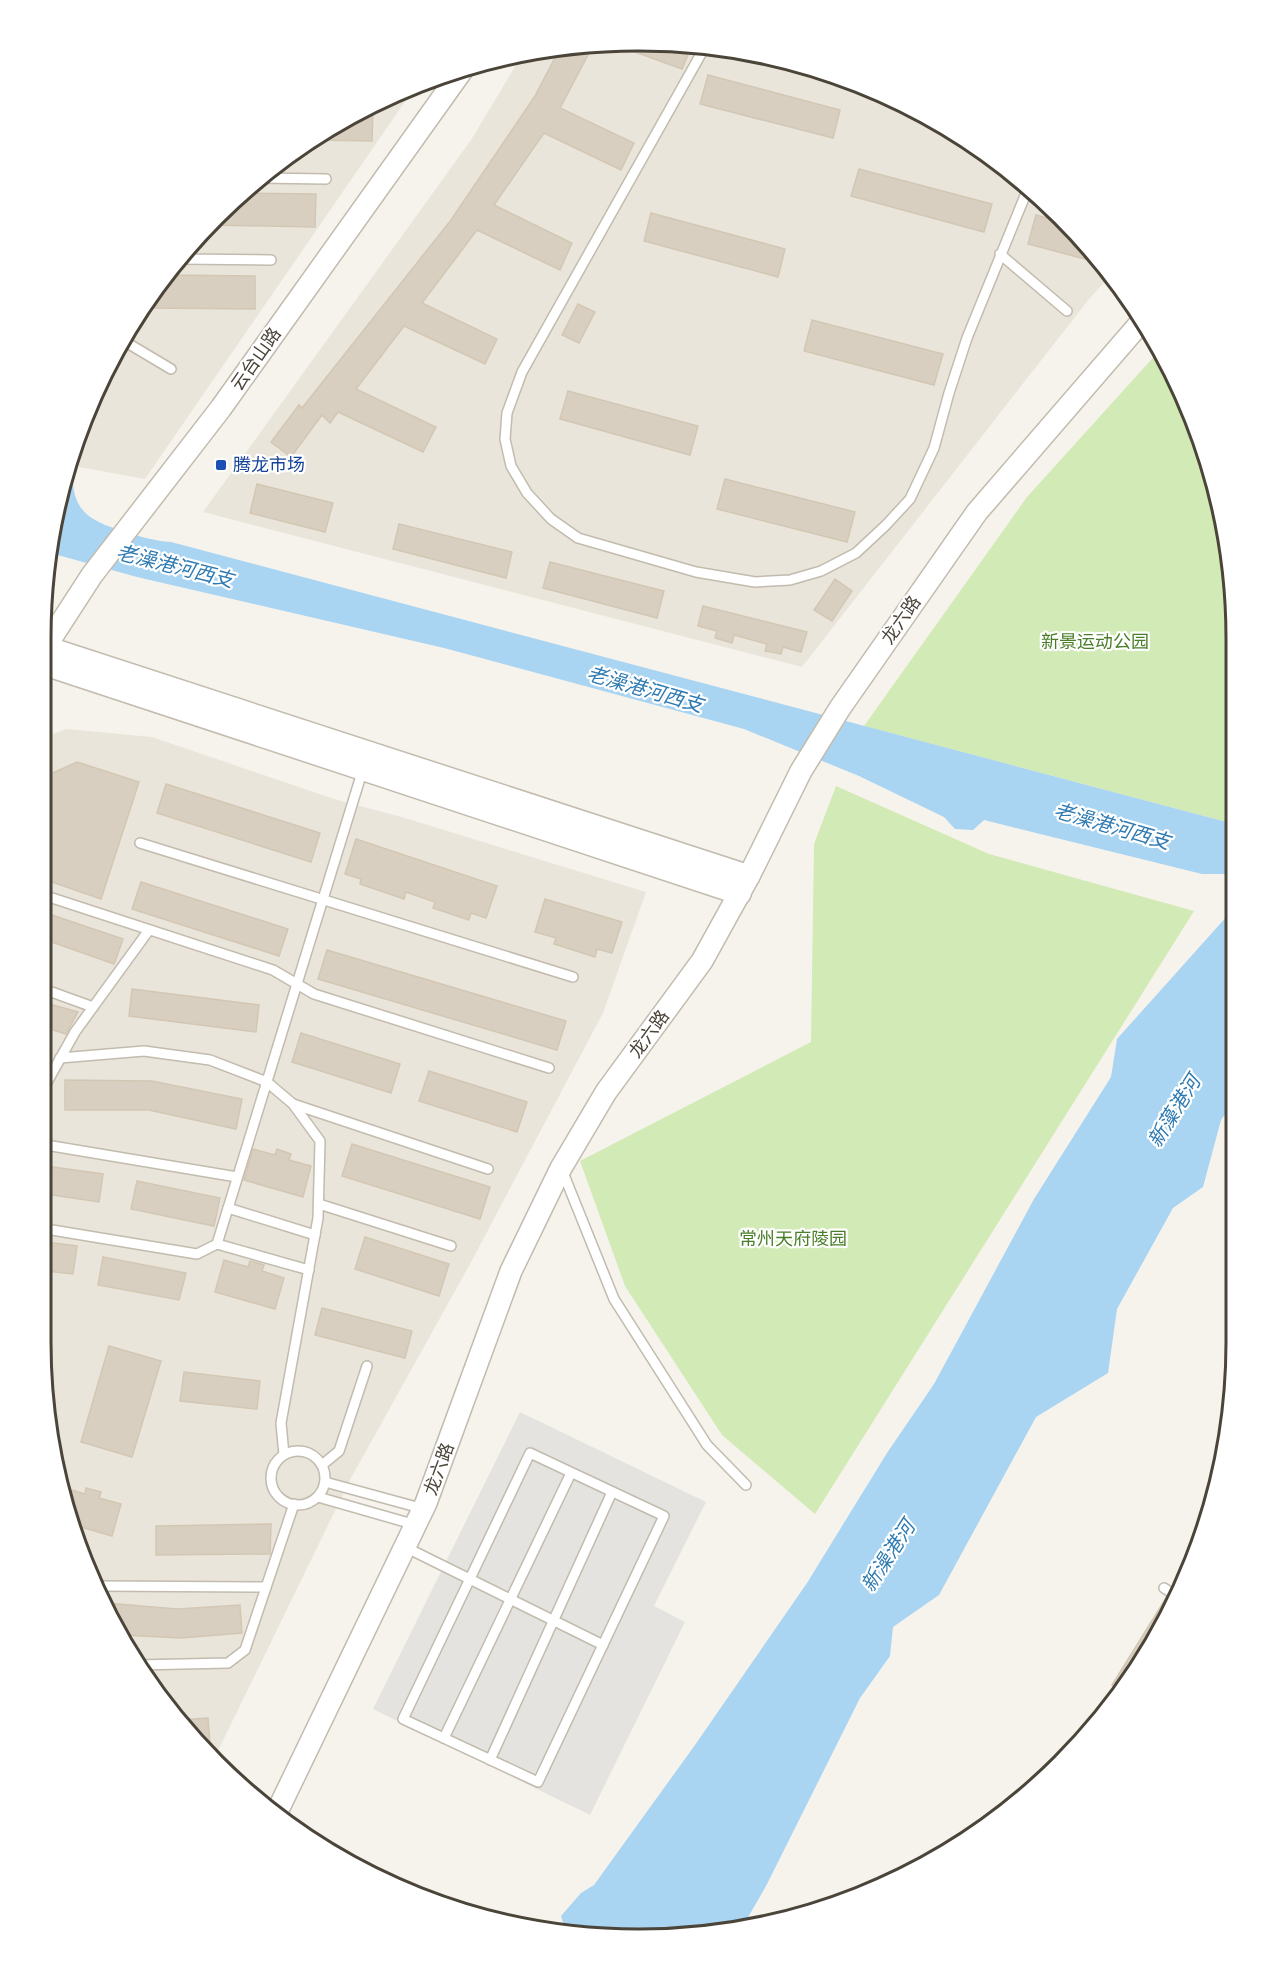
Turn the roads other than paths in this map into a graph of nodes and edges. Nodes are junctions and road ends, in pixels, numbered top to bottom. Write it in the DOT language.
graph roads {
  1 [pos="701,54"];
  2 [pos="455,81"];
  3 [pos="274,178"];
  4 [pos="326,178"];
  5 [pos="1025,196"];
  6 [pos="1000,254"];
  7 [pos="190,259"];
  8 [pos="271,260"];
  9 [pos="1067,311"];
  10 [pos="1136,327"];
  11 [pos="130,345"];
  12 [pos="171,369"];
  13 [pos="51,639"];
  14 [pos="51,649"];
  15 [pos="51,667"];
  16 [pos="363,769"];
  17 [pos="140,843"];
  18 [pos="745,885"];
  19 [pos="51,898"];
  20 [pos="322,900"];
  21 [pos="149,930"];
  22 [pos="573,977"];
  23 [pos="297,984"];
  24 [pos="51,992"];
  25 [pos="93,1006"];
  26 [pos="60,1058"];
  27 [pos="549,1068"];
  28 [pos="51,1069"];
  29 [pos="267,1082"];
  30 [pos="293,1104"];
  31 [pos="51,1145"];
  32 [pos="561,1168"];
  33 [pos="488,1169"];
  34 [pos="237,1177"];
  35 [pos="319,1204"];
  36 [pos="228,1208"];
  37 [pos="51,1230"];
  38 [pos="315,1235"];
  39 [pos="217,1244"];
  40 [pos="451,1246"];
  41 [pos="309,1270"];
  42 [pos="367,1366"];
  43 [pos="284,1455"];
  44 [pos="322,1465"];
  45 [pos="572,1473"];
  46 [pos="325,1482"];
  47 [pos="746,1485"];
  48 [pos="612,1492"];
  49 [pos="318,1497"];
  50 [pos="294,1504"];
  51 [pos="420,1517"];
  52 [pos="405,1547"];
  53 [pos="470,1579"];
  54 [pos="105,1586"];
  55 [pos="266,1587"];
  56 [pos="1164,1588"];
  57 [pos="1170,1591"];
  58 [pos="510,1599"];
  59 [pos="553,1621"];
  60 [pos="603,1645"];
  61 [pos="148,1665"];
  62 [pos="444,1738"];
  63 [pos="490,1760"];
  64 [pos="279,1807"];
  1 -- 6 [label="lane"];
  2 -- 13 [label="street, 云台山路"];
  3 -- 4 [label="lane"];
  5 -- 6 [label="lane"];
  6 -- 9 [label="lane"];
  7 -- 8 [label="lane"];
  10 -- 18 [label="street, 龙六路"];
  11 -- 12 [label="lane"];
  14 -- 18 [label="street"];
  15 -- 16 [label="street"];
  16 -- 18 [label="street"];
  16 -- 20 [label="lane"];
  17 -- 20 [label="lane"];
  18 -- 32 [label="street, 龙六路"];
  19 -- 21 [label="lane"];
  20 -- 22 [label="lane"];
  20 -- 23 [label="lane"];
  21 -- 23 [label="lane"];
  21 -- 25 [label="lane"];
  23 -- 27 [label="lane"];
  23 -- 29 [label="lane"];
  24 -- 25 [label="lane"];
  25 -- 26 [label="lane"];
  26 -- 28 [label="lane"];
  26 -- 29 [label="lane"];
  29 -- 30 [label="lane"];
  29 -- 34 [label="lane"];
  30 -- 33 [label="lane"];
  30 -- 35 [label="lane"];
  31 -- 34 [label="lane"];
  32 -- 47 [label="lane"];
  32 -- 51 [label="street, 龙六路"];
  34 -- 36 [label="lane"];
  35 -- 38 [label="lane"];
  35 -- 40 [label="lane"];
  36 -- 38 [label="lane"];
  36 -- 39 [label="lane"];
  37 -- 39 [label="lane"];
  38 -- 41 [label="lane"];
  39 -- 41 [label="lane"];
  41 -- 43 [label="lane"];
  42 -- 44 [label="lane"];
  43 -- 44 [label="lane"];
  43 -- 50 [label="lane"];
  44 -- 46 [label="lane"];
  45 -- 48 [label="lane"];
  45 -- 53 [label="lane"];
  45 -- 58 [label="lane"];
  46 -- 49 [label="lane"];
  46 -- 51 [label="lane"];
  48 -- 59 [label="lane"];
  48 -- 60 [label="lane"];
  49 -- 50 [label="lane"];
  49 -- 51 [label="lane"];
  50 -- 55 [label="lane"];
  51 -- 52 [label="street, 龙六路"];
  52 -- 53 [label="lane"];
  52 -- 64 [label="street, 龙六路"];
  53 -- 58 [label="lane"];
  53 -- 62 [label="lane"];
  54 -- 55 [label="lane"];
  55 -- 61 [label="lane"];
  56 -- 57 [label="lane"];
  58 -- 59 [label="lane"];
  58 -- 62 [label="lane"];
  59 -- 60 [label="lane"];
  59 -- 63 [label="lane"];
  60 -- 63 [label="lane"];
  62 -- 63 [label="lane"];
}
